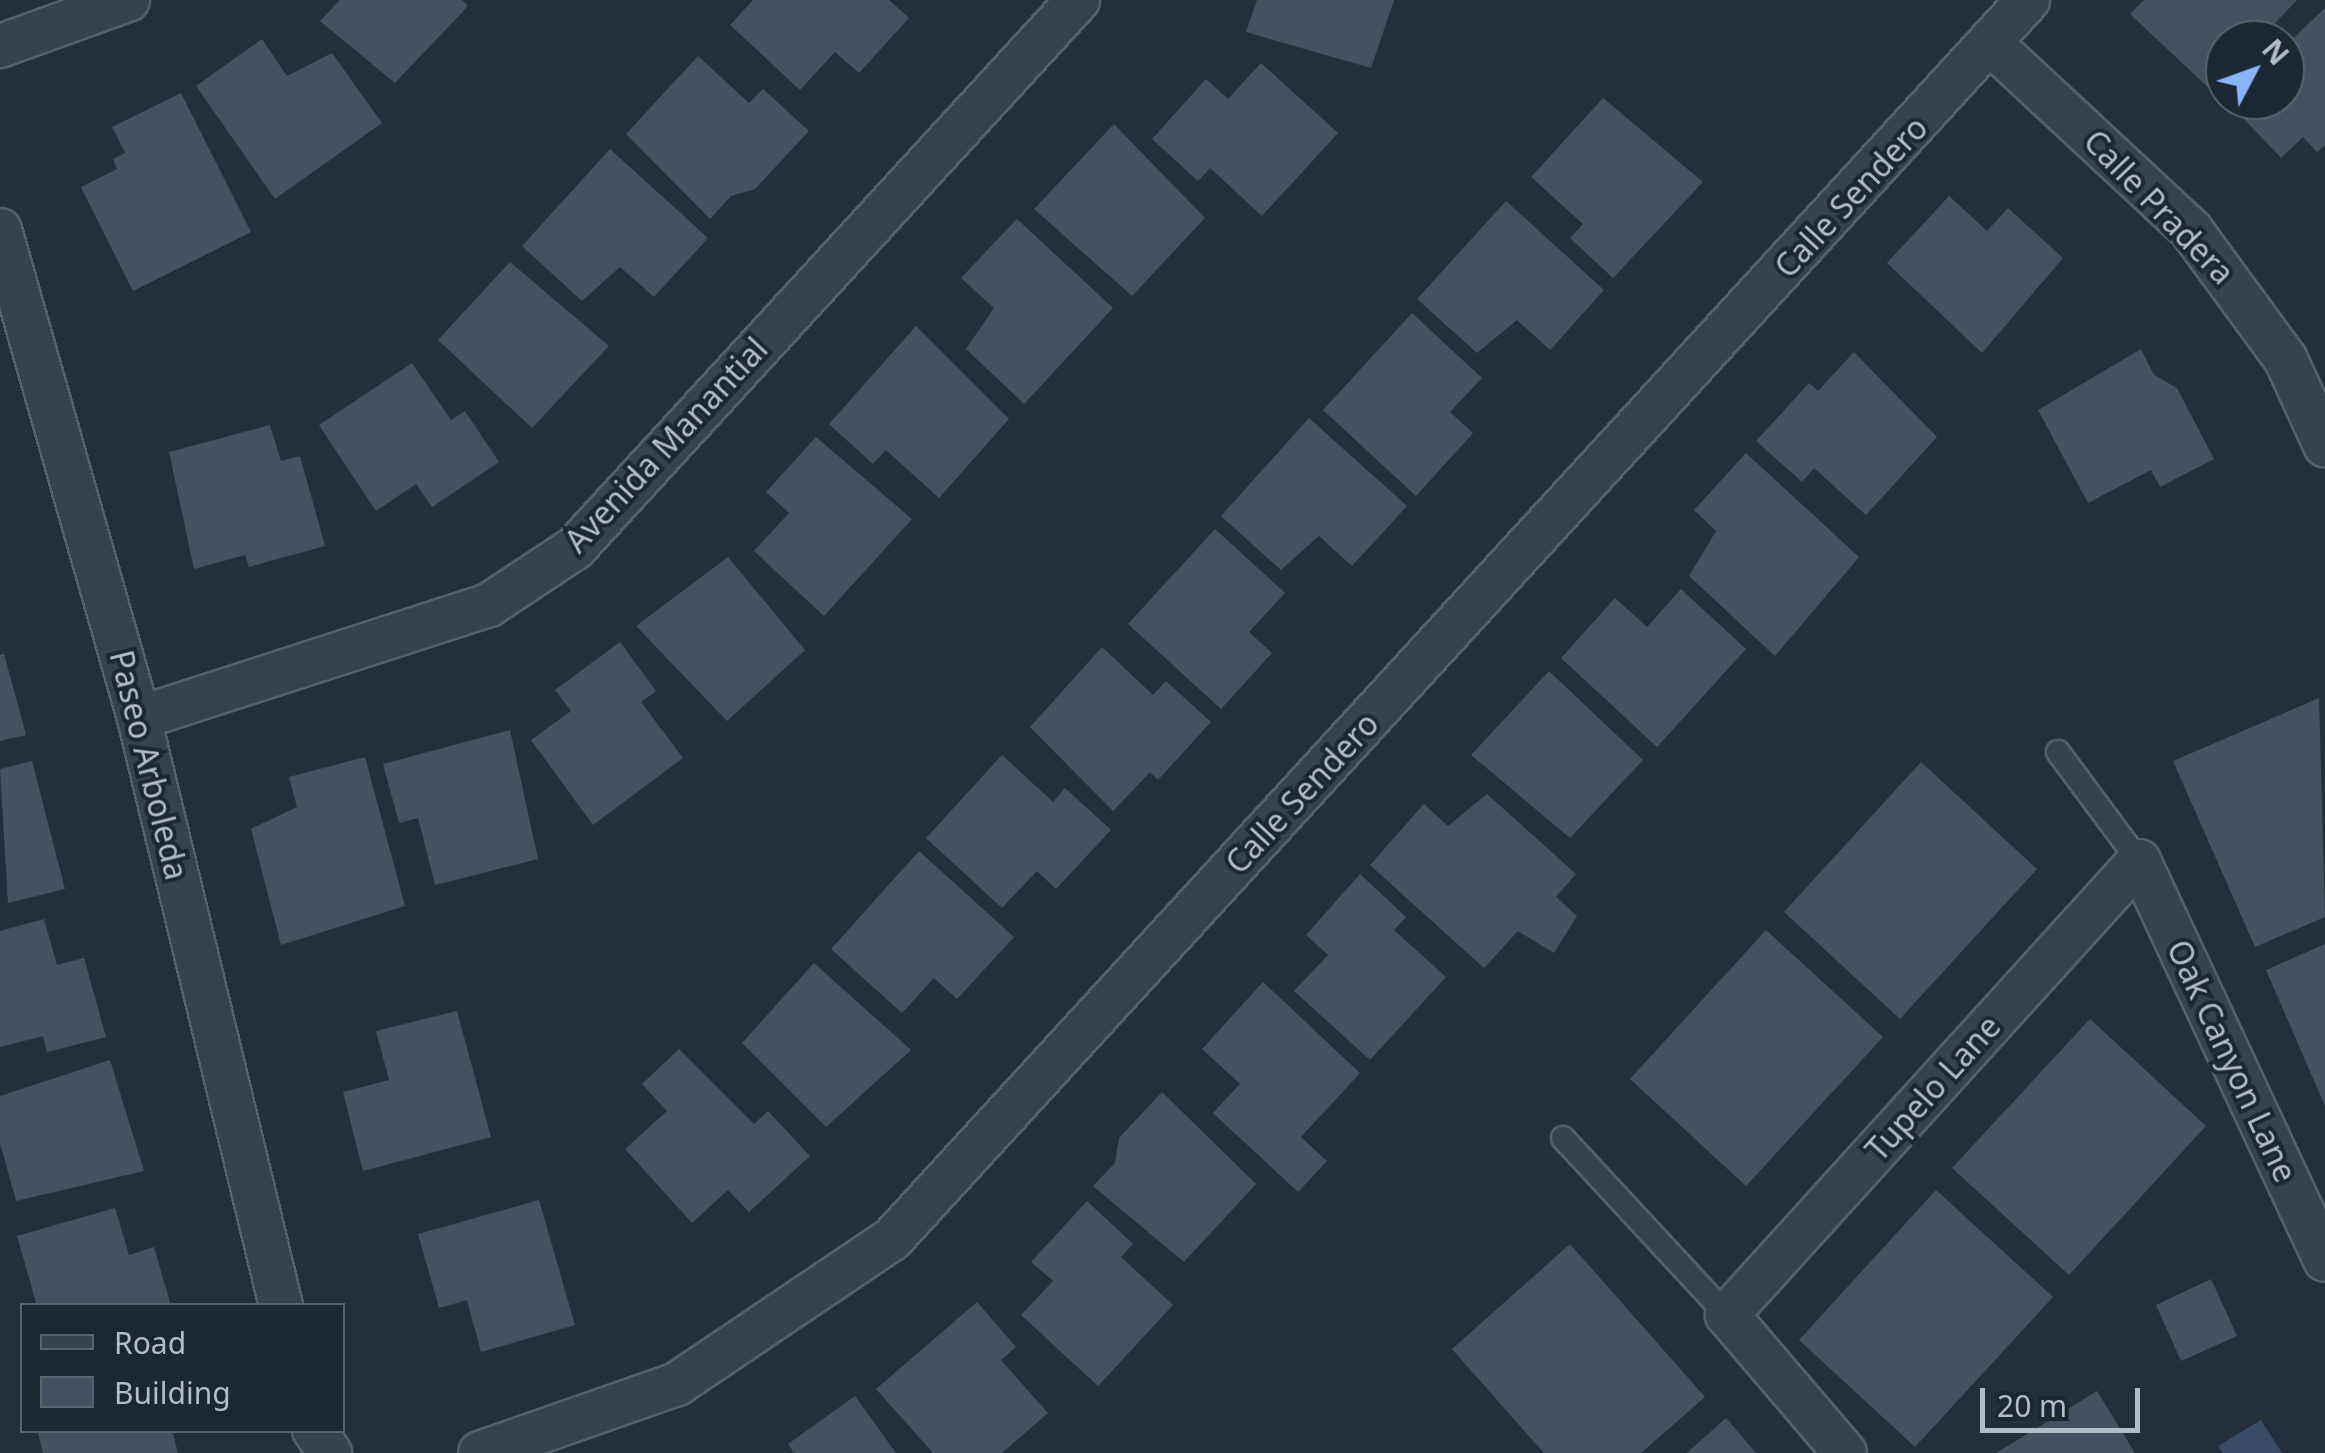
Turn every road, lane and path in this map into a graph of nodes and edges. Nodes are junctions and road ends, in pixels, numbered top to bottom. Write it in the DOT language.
graph roads {
  1 [pos="128,0"];
  2 [pos="1078,0"];
  3 [pos="2028,0"];
  4 [pos="1991,44"];
  5 [pos="0,46"];
  6 [pos="0,230"];
  7 [pos="2325,445"];
  8 [pos="140,718"];
  9 [pos="2058,752"];
  10 [pos="2140,861"];
  11 [pos="1563,1138"];
  12 [pos="2325,1260"];
  13 [pos="279,1303"];
  14 [pos="1727,1316"];
  15 [pos="480,1453"];
  16 [pos="1844,1453"];
  1 -- 5 [label="street"];
  2 -- 8 [label="street, Avenida Manantial"];
  3 -- 4 [label="street, Calle Sendero"];
  4 -- 7 [label="street, Calle Pradera"];
  4 -- 15 [label="street, Calle Sendero"];
  6 -- 8 [label="street, Paseo Arboleda"];
  8 -- 13 [label="street, Paseo Arboleda"];
  9 -- 10 [label="lane"];
  10 -- 12 [label="street, Oak Canyon Lane"];
  10 -- 14 [label="street, Tupelo Lane"];
  11 -- 14 [label="lane"];
  14 -- 16 [label="street"];
}
